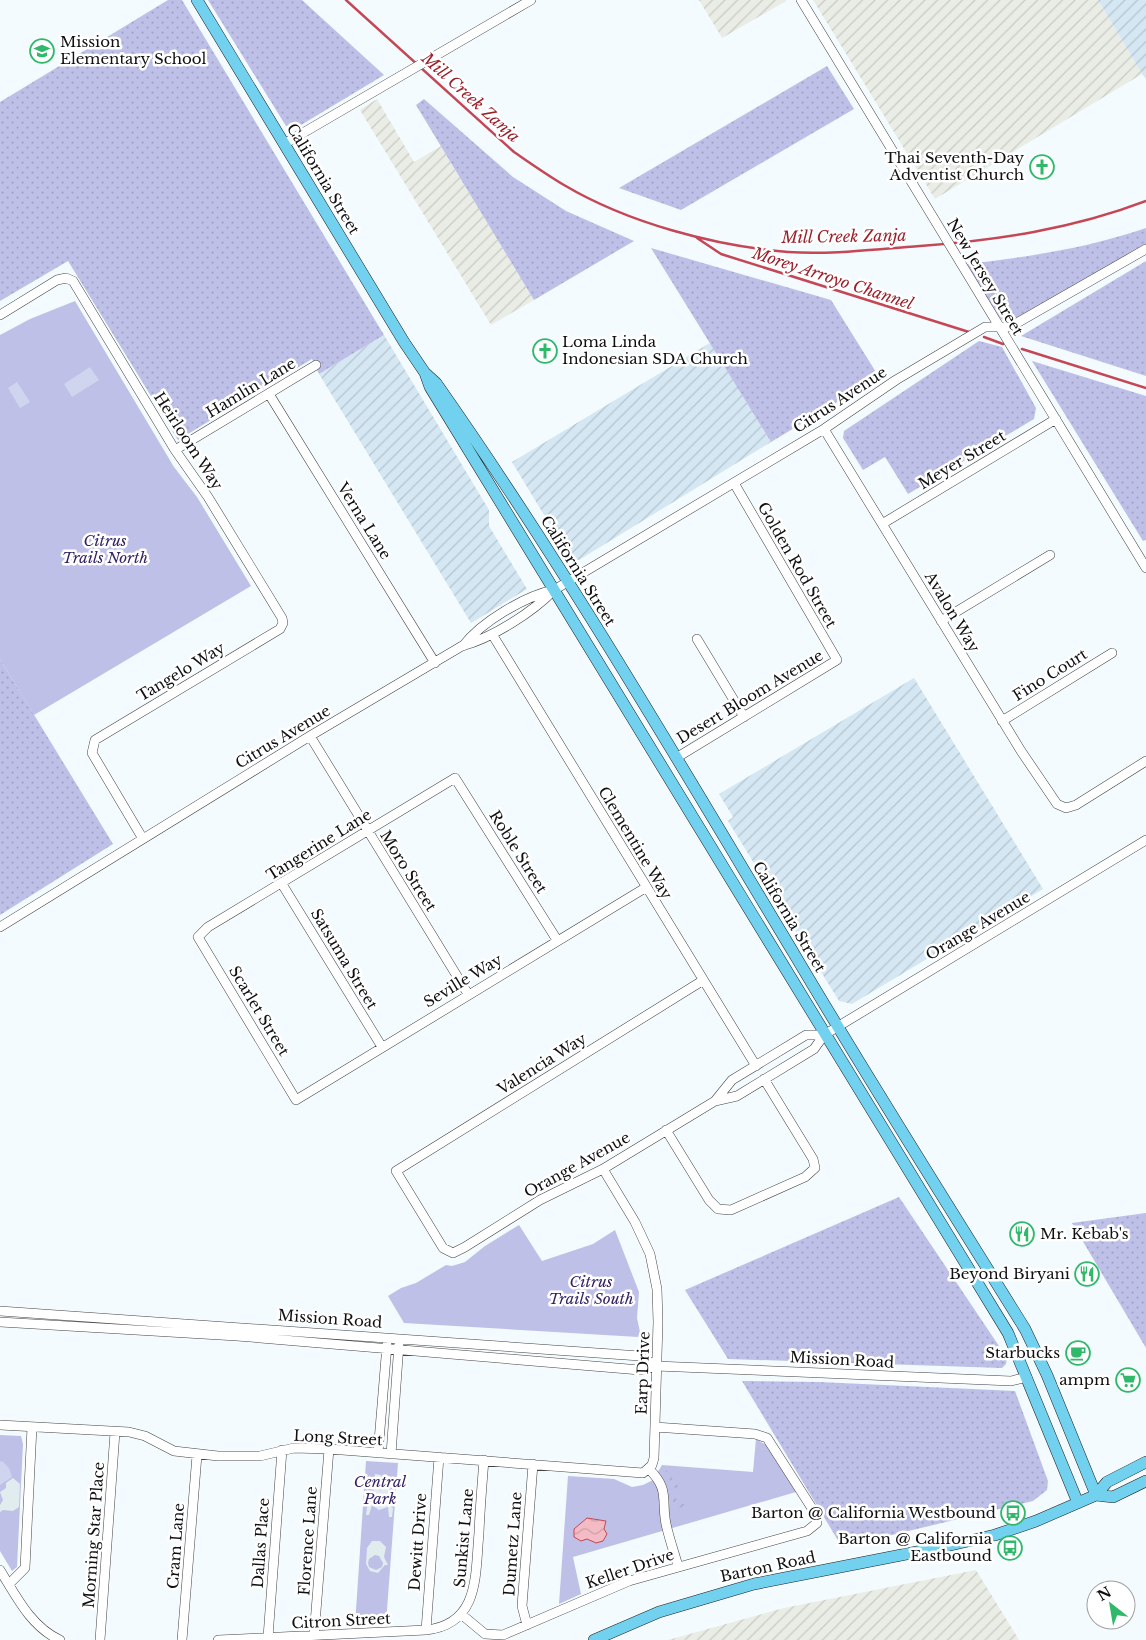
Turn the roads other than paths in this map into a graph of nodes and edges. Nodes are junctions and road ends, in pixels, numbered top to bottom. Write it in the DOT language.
graph roads {
  1 [pos="197,0"];
  2 [pos="531,0"];
  3 [pos="800,0"];
  4 [pos="284,144"];
  5 [pos="1146,249"];
  6 [pos="0,315"];
  7 [pos="999,328"];
  8 [pos="316,366"];
  9 [pos="425,373"];
  10 [pos="269,394"];
  11 [pos="1056,419"];
  12 [pos="824,428"];
  13 [pos="175,450"];
  14 [pos="734,483"];
  15 [pos="882,524"];
  16 [pos="1050,555"];
  17 [pos="1146,568"];
  18 [pos="567,582"];
  19 [pos="554,590"];
  20 [pos="941,621"];
  21 [pos="283,623"];
  22 [pos="492,634"];
  23 [pos="697,639"];
  24 [pos="462,646"];
  25 [pos="1112,653"];
  26 [pos="838,660"];
  27 [pos="435,662"];
  28 [pos="744,717"];
  29 [pos="1002,721"];
  30 [pos="310,736"];
  31 [pos="676,758"];
  32 [pos="1146,761"];
  33 [pos="455,778"];
  34 [pos="368,831"];
  35 [pos="143,839"];
  36 [pos="1146,840"];
  37 [pos="282,884"];
  38 [pos="646,888"];
  39 [pos="0,927"];
  40 [pos="198,937"];
  41 [pos="557,940"];
  42 [pos="702,981"];
  43 [pos="468,994"];
  44 [pos="837,1027"];
  45 [pos="824,1035"];
  46 [pos="382,1048"];
  47 [pos="756,1066"];
  48 [pos="764,1079"];
  49 [pos="296,1100"];
  50 [pos="714,1101"];
  51 [pos="666,1130"];
  52 [pos="603,1169"];
  53 [pos="452,1253"];
  54 [pos="996,1281"];
  55 [pos="981,1290"];
  56 [pos="0,1310"];
  57 [pos="0,1322"];
  58 [pos="387,1337"];
  59 [pos="399,1337"];
  60 [pos="386,1349"];
  61 [pos="399,1350"];
  62 [pos="656,1366"];
  63 [pos="1027,1377"];
  64 [pos="382,1406"];
  65 [pos="394,1407"];
  66 [pos="0,1425"];
  67 [pos="32,1427"];
  68 [pos="655,1427"];
  69 [pos="115,1432"];
  70 [pos="329,1449"];
  71 [pos="282,1450"];
  72 [pos="378,1453"];
  73 [pos="197,1454"];
  74 [pos="391,1454"];
  75 [pos="439,1457"];
  76 [pos="484,1460"];
  77 [pos="1146,1462"];
  78 [pos="533,1464"];
  79 [pos="649,1469"];
  80 [pos="1146,1481"];
  81 [pos="1096,1495"];
  82 [pos="1078,1503"];
  83 [pos="678,1566"];
  84 [pos="0,1570"];
  85 [pos="9,1584"];
  86 [pos="461,1614"];
  87 [pos="527,1625"];
  88 [pos="426,1630"];
  89 [pos="314,1636"];
  90 [pos="268,1637"];
  91 [pos="60,1640"];
  92 [pos="100,1640"];
  93 [pos="182,1640"];
  94 [pos="218,1640"];
  95 [pos="594,1640"];
  1 -- 4 [label="main road, California Street"];
  2 -- 4 [label="street"];
  3 -- 7 [label="street, New Jersey Street"];
  4 -- 9 [label="main road, California Street"];
  5 -- 7 [label="street, Citrus Avenue"];
  6 -- 13 [label="street, Heirloom Way"];
  7 -- 11 [label="street, New Jersey Street"];
  7 -- 12 [label="street, Citrus Avenue"];
  8 -- 10 [label="street, Hamlin Lane"];
  9 -- 18 [label="main road, California Street"];
  9 -- 19 [label="main road, California Street"];
  10 -- 13 [label="street, Hamlin Lane"];
  10 -- 27 [label="street, Verna Lane"];
  11 -- 15 [label="street, Meyer Street"];
  11 -- 17 [label="street, New Jersey Street"];
  12 -- 14 [label="street, Citrus Avenue"];
  12 -- 15 [label="street, Avalon Way"];
  13 -- 21 [label="street, Heirloom Way"];
  14 -- 18 [label="street, Citrus Avenue"];
  14 -- 26 [label="street, Golden Rod Street"];
  15 -- 20 [label="street, Avalon Way"];
  16 -- 20 [label="street"];
  18 -- 19 [label="street, Citrus Avenue"];
  18 -- 31 [label="main road, California Street"];
  19 -- 22 [label="street, Citrus Avenue"];
  19 -- 24 [label="street, Citrus Avenue"];
  19 -- 45 [label="main road, California Street"];
  20 -- 29 [label="street, Avalon Way"];
  21 -- 35 [label="street, Tangelo Way"];
  22 -- 24 [label="street, Citrus Avenue"];
  22 -- 38 [label="street, Clementine Way"];
  23 -- 28 [label="street"];
  24 -- 27 [label="street, Citrus Avenue"];
  25 -- 29 [label="street, Fino Court"];
  26 -- 28 [label="street, Desert Bloom Avenue"];
  27 -- 30 [label="street, Citrus Avenue"];
  28 -- 31 [label="street, Desert Bloom Avenue"];
  29 -- 32 [label="street, Avalon Way"];
  30 -- 34 [label="street, Moro Street"];
  30 -- 35 [label="street, Citrus Avenue"];
  31 -- 44 [label="main road, California Street"];
  33 -- 34 [label="street, Tangerine Lane"];
  33 -- 41 [label="street, Roble Street"];
  34 -- 37 [label="street, Tangerine Lane"];
  34 -- 43 [label="street, Moro Street"];
  35 -- 39 [label="street, Citrus Avenue"];
  36 -- 44 [label="street, Orange Avenue"];
  37 -- 40 [label="street, Tangerine Lane"];
  37 -- 46 [label="street, Satsuma Street"];
  38 -- 41 [label="street, Seville Way"];
  38 -- 42 [label="street, Clementine Way"];
  40 -- 49 [label="street, Scarlet Street"];
  41 -- 43 [label="street, Seville Way"];
  42 -- 47 [label="street, Clementine Way"];
  42 -- 53 [label="street, Valencia Way"];
  43 -- 46 [label="street, Seville Way"];
  44 -- 45 [label="street, Orange Avenue"];
  44 -- 54 [label="main road, California Street"];
  45 -- 47 [label="street, Orange Avenue"];
  45 -- 48 [label="street, Orange Avenue"];
  45 -- 55 [label="main road, California Street"];
  46 -- 49 [label="street, Seville Way"];
  47 -- 50 [label="street, Orange Avenue"];
  48 -- 50 [label="street, Orange Avenue"];
  48 -- 51 [label="street"];
  50 -- 51 [label="street, Orange Avenue"];
  51 -- 52 [label="street, Orange Avenue"];
  52 -- 53 [label="street, Orange Avenue"];
  52 -- 62 [label="street, Earp Drive"];
  54 -- 55 [label="main road"];
  54 -- 81 [label="main road, California Street"];
  55 -- 63 [label="main road, California Street"];
  56 -- 58 [label="street, Mission Road"];
  57 -- 60 [label="street, Mission Road"];
  58 -- 59 [label="street, Mission Road"];
  58 -- 60 [label="street"];
  59 -- 61 [label="street"];
  59 -- 62 [label="street, Mission Road"];
  60 -- 61 [label="street, Mission Road"];
  60 -- 64 [label="street"];
  61 -- 62 [label="street, Mission Road"];
  61 -- 65 [label="street"];
  62 -- 63 [label="street, Mission Road"];
  62 -- 68 [label="street, Earp Drive"];
  63 -- 82 [label="main road, California Street"];
  64 -- 65 [label="street"];
  64 -- 72 [label="street"];
  65 -- 74 [label="street"];
  66 -- 67 [label="street, Long Street"];
  67 -- 69 [label="street, Long Street"];
  67 -- 85 [label="street"];
  68 -- 79 [label="street, Earp Drive"];
  68 -- 83 [label="street, Keller Drive"];
  69 -- 73 [label="street, Long Street"];
  69 -- 92 [label="street, Morning Star Place"];
  70 -- 71 [label="street, Long Street"];
  70 -- 72 [label="street, Long Street"];
  70 -- 89 [label="street, Florence Lane"];
  71 -- 73 [label="street, Long Street"];
  71 -- 90 [label="street, Dallas Place"];
  72 -- 74 [label="street, Long Street"];
  73 -- 93 [label="street, Cram Lane"];
  74 -- 75 [label="street, Long Street"];
  75 -- 76 [label="street, Long Street"];
  75 -- 88 [label="street, Dewitt Drive"];
  76 -- 78 [label="street, Long Street"];
  76 -- 86 [label="street, Sunkist Lane"];
  77 -- 81 [label="main road, Barton Road"];
  78 -- 79 [label="street, Long Street"];
  78 -- 87 [label="street, Dumetz Lane"];
  79 -- 83 [label="street"];
  80 -- 81 [label="main road, Barton Road"];
  81 -- 82 [label="main road, Barton Road"];
  82 -- 95 [label="main road, Barton Road"];
  83 -- 87 [label="street, Keller Drive"];
  84 -- 85 [label="street"];
  85 -- 91 [label="street"];
  86 -- 87 [label="street, Keller Drive"];
  86 -- 88 [label="street, Citron Street"];
  88 -- 89 [label="street, Citron Street"];
  89 -- 90 [label="street, Citron Street"];
  90 -- 94 [label="street, Citron Street"];
}
